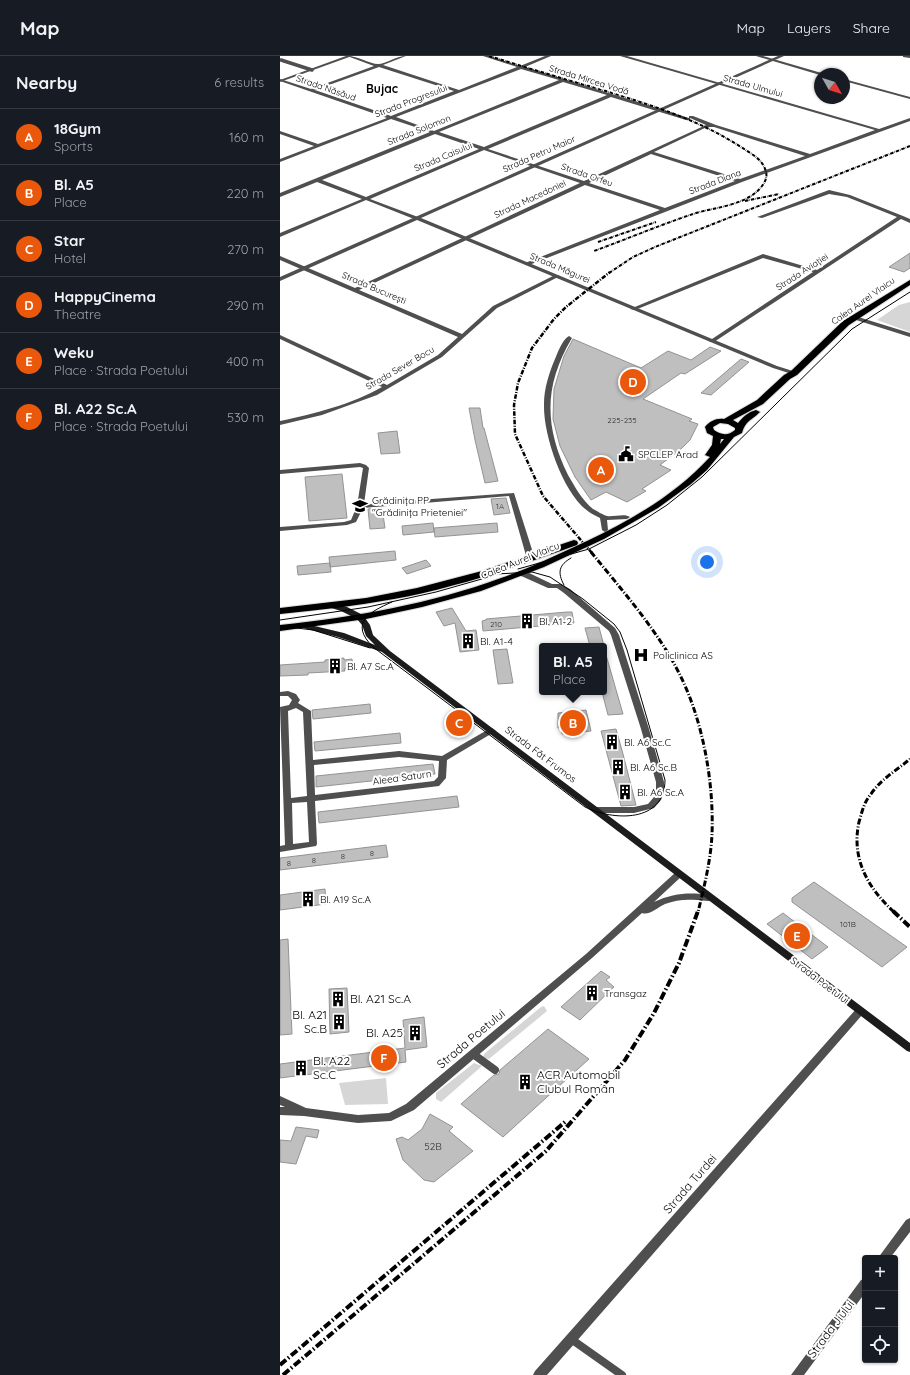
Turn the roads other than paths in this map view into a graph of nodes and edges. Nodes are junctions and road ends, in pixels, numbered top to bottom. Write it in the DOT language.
graph roads {
  1 [pos="350,56"];
  2 [pos="404,56"];
  3 [pos="485,56"];
  4 [pos="549,56"];
  5 [pos="622,56"];
  6 [pos="758,56"];
  7 [pos="782,56"];
  8 [pos="904,56"];
  9 [pos="910,57"];
  10 [pos="281,60"];
  11 [pos="773,60"];
  12 [pos="378,66"];
  13 [pos="521,67"];
  14 [pos="312,70"];
  15 [pos="814,71"];
  16 [pos="563,80"];
  17 [pos="280,81"];
  18 [pos="850,82"];
  19 [pos="718,84"];
  20 [pos="310,91"];
  21 [pos="458,91"];
  22 [pos="611,95"];
  23 [pos="910,98"];
  24 [pos="660,110"];
  25 [pos="390,118"];
  26 [pos="910,118"];
  27 [pos="714,126"];
  28 [pos="879,130"];
  29 [pos="280,132"];
  30 [pos="434,133"];
  31 [pos="318,146"];
  32 [pos="483,149"];
  33 [pos="650,152"];
  34 [pos="811,156"];
  35 [pos="280,160"];
  36 [pos="534,166"];
  37 [pos="318,180"];
  38 [pos="740,181"];
  39 [pos="585,183"];
  40 [pos="280,195"];
  41 [pos="366,198"];
  42 [pos="665,210"];
  43 [pos="760,217"];
  44 [pos="901,217"];
  45 [pos="416,218"];
  46 [pos="910,221"];
  47 [pos="280,235"];
  48 [pos="467,238"];
  49 [pos="280,258"];
  50 [pos="527,264"];
  51 [pos="304,268"];
  52 [pos="818,272"];
  53 [pos="557,276"];
  54 [pos="280,279"];
  55 [pos="910,282"];
  56 [pos="355,290"];
  57 [pos="633,309"];
  58 [pos="855,318"];
  59 [pos="910,335"];
  60 [pos="462,336"];
  61 [pos="280,337"];
  62 [pos="569,338"];
  63 [pos="712,342"];
  64 [pos="794,373"];
  65 [pos="387,387"];
  66 [pos="726,421"];
  67 [pos="280,423"];
  68 [pos="739,428"];
  69 [pos="717,435"];
  70 [pos="732,436"];
  71 [pos="280,472"];
  72 [pos="360,506"];
  73 [pos="603,517"];
  74 [pos="627,518"];
  75 [pos="280,529"];
  76 [pos="605,530"];
  77 [pos="531,559"];
  78 [pos="522,573"];
  79 [pos="331,606"];
  80 [pos="280,611"];
  81 [pos="360,617"];
  82 [pos="306,626"];
  83 [pos="280,628"];
  84 [pos="387,653"];
  85 [pos="280,694"];
  86 [pos="295,704"];
  87 [pos="282,710"];
  88 [pos="492,731"];
  89 [pos="443,760"];
  90 [pos="310,763"];
  91 [pos="284,765"];
  92 [pos="312,799"];
  93 [pos="288,801"];
  94 [pos="597,810"];
  95 [pos="289,847"];
  96 [pos="280,849"];
  97 [pos="679,874"];
  98 [pos="710,898"];
  99 [pos="631,919"];
  100 [pos="860,1011"];
  101 [pos="910,1048"];
  102 [pos="473,1054"];
  103 [pos="495,1070"];
  104 [pos="280,1100"];
  105 [pos="280,1111"];
  106 [pos="304,1112"];
  107 [pos="910,1223"];
  108 [pos="886,1255"];
  109 [pos="862,1288"];
  110 [pos="571,1339"];
  111 [pos="539,1375"];
  112 [pos="622,1375"];
  113 [pos="797,1375"];
  1 -- 12 [label="street"];
  1 -- 14 [label="street"];
  2 -- 12 [label="street"];
  3 -- 13 [label="street, Strada Mircea Vodă"];
  4 -- 13 [label="street, Strada Progresului"];
  5 -- 19 [label="street, Strada Ulmului"];
  6 -- 11 [label="street"];
  7 -- 11 [label="street, Strada Petru Maior"];
  8 -- 9 [label="street"];
  10 -- 14 [label="street"];
  11 -- 15 [label="street"];
  11 -- 19 [label="street, Strada Petru Maior"];
  12 -- 20 [label="street"];
  12 -- 21 [label="street"];
  13 -- 16 [label="street, Strada Mircea Vodă"];
  13 -- 21 [label="street, Strada Progresului"];
  14 -- 17 [label="street"];
  16 -- 22 [label="street, Strada Mircea Vodă"];
  16 -- 30 [label="street, Strada Solomon"];
  17 -- 20 [label="street, Strada Năsăud"];
  18 -- 23 [label="street"];
  19 -- 24 [label="street, Strada Petru Maior"];
  19 -- 28 [label="street, Strada Ulmului"];
  20 -- 25 [label="street, Strada Năsăud"];
  21 -- 25 [label="street, Strada Progresului"];
  22 -- 24 [label="street, Strada Mircea Vodă"];
  22 -- 32 [label="street, Strada Caisului"];
  24 -- 27 [label="street, Strada Mircea Vodă"];
  24 -- 36 [label="street, Strada Petru Maior"];
  25 -- 30 [label="street, Strada Orfeu"];
  25 -- 31 [label="street, Strada Progresului"];
  26 -- 28 [label="street, Strada Diana"];
  27 -- 33 [label="street, Strada Macedoniei"];
  27 -- 34 [label="street"];
  28 -- 34 [label="street, Strada Diana"];
  29 -- 31 [label="street"];
  30 -- 32 [label="street, Strada Orfeu"];
  30 -- 37 [label="street, Strada Solomon"];
  31 -- 35 [label="street, Strada Progresului"];
  32 -- 36 [label="street, Strada Orfeu"];
  32 -- 41 [label="street, Strada Caisului"];
  33 -- 38 [label="street"];
  33 -- 39 [label="street, Strada Macedoniei"];
  34 -- 38 [label="street, Strada Diana"];
  36 -- 39 [label="street, Strada Orfeu"];
  36 -- 45 [label="street, Strada Petru Maior"];
  37 -- 40 [label="street, Strada Solomon"];
  37 -- 41 [label="street, Strada Măgurei"];
  38 -- 42 [label="street, Strada Diana"];
  39 -- 42 [label="street, Strada Orfeu"];
  39 -- 48 [label="street, Strada Macedoniei"];
  41 -- 45 [label="street, Strada Măgurei"];
  41 -- 47 [label="street, Strada Caisului"];
  42 -- 50 [label="street, Strada Diana"];
  43 -- 44 [label="street"];
  44 -- 46 [label="street"];
  44 -- 52 [label="street, Strada Aviației"];
  45 -- 48 [label="street, Strada Măgurei"];
  45 -- 51 [label="street, Strada Petru Maior"];
  48 -- 50 [label="street, Strada Măgurei"];
  48 -- 56 [label="street, Strada Macedoniei"];
  49 -- 51 [label="street, Strada București"];
  50 -- 53 [label="street, Strada Măgurei"];
  51 -- 54 [label="street, Strada Petru Maior"];
  51 -- 56 [label="street, Strada București"];
  52 -- 57 [label="street"];
  52 -- 63 [label="street, Strada Aviației"];
  53 -- 57 [label="street, Strada Măgurei"];
  53 -- 60 [label="street, Strada Sever Bocu"];
  55 -- 58 [label="main road, Calea Aurel Vlaicu"];
  56 -- 60 [label="street, Strada București"];
  57 -- 63 [label="street, Strada Măgurei"];
  58 -- 59 [label="street"];
  58 -- 64 [label="main road, Calea Aurel Vlaicu"];
  60 -- 65 [label="street, Strada Sever Bocu"];
  61 -- 65 [label="street"];
  62 -- 73 [label="street"];
  63 -- 64 [label="street, Strada Măgurei"];
  64 -- 66 [label="main road, Calea Aurel Vlaicu"];
  64 -- 68 [label="main road, Calea Aurel Vlaicu"];
  65 -- 67 [label="street, Strada Sever Bocu"];
  66 -- 68 [label="main road"];
  66 -- 69 [label="main road, Calea Aurel Vlaicu"];
  68 -- 70 [label="main road, Calea Aurel Vlaicu"];
  69 -- 70 [label="main road"];
  69 -- 74 [label="main road, Calea Aurel Vlaicu"];
  70 -- 78 [label="main road, Calea Aurel Vlaicu"];
  71 -- 72 [label="street"];
  72 -- 75 [label="street"];
  72 -- 77 [label="street"];
  73 -- 74 [label="street"];
  73 -- 76 [label="street"];
  74 -- 76 [label="main road, Calea Aurel Vlaicu"];
  76 -- 77 [label="main road, Calea Aurel Vlaicu"];
  77 -- 79 [label="main road, Calea Aurel Vlaicu"];
  78 -- 81 [label="main road, Calea Aurel Vlaicu"];
  78 -- 94 [label="street"];
  79 -- 80 [label="main road, Calea Aurel Vlaicu"];
  79 -- 81 [label="main road"];
  81 -- 82 [label="main road, Calea Aurel Vlaicu"];
  81 -- 84 [label="main road, Strada Făt Frumos"];
  82 -- 83 [label="main road, Calea Aurel Vlaicu"];
  82 -- 84 [label="main road, Strada Făt Frumos"];
  84 -- 88 [label="main road, Strada Făt Frumos"];
  85 -- 86 [label="street"];
  86 -- 87 [label="street"];
  86 -- 90 [label="street"];
  87 -- 91 [label="street"];
  88 -- 89 [label="street, Aleea Saturn"];
  88 -- 94 [label="main road, Strada Făt Frumos"];
  89 -- 90 [label="street"];
  89 -- 92 [label="street, Aleea Saturn"];
  90 -- 92 [label="street"];
  91 -- 93 [label="street"];
  92 -- 93 [label="street, Aleea Saturn"];
  92 -- 95 [label="street"];
  93 -- 95 [label="street"];
  94 -- 97 [label="main road, Strada Făt Frumos"];
  95 -- 96 [label="street"];
  97 -- 98 [label="main road, Strada Poetului"];
  97 -- 99 [label="street, Strada Poetului"];
  98 -- 99 [label="street, Strada Poetului"];
  98 -- 100 [label="main road, Strada Poetului"];
  99 -- 102 [label="street, Strada Poetului"];
  100 -- 101 [label="main road, Strada Poetului"];
  100 -- 110 [label="street, Strada Turdei"];
  102 -- 103 [label="street"];
  102 -- 106 [label="street, Strada Poetului"];
  104 -- 106 [label="street, Strada Poetului"];
  105 -- 106 [label="street, Strada Poetului"];
  107 -- 108 [label="street"];
  109 -- 113 [label="street, Strada Jiului"];
  110 -- 111 [label="street, Strada Turdei"];
  110 -- 112 [label="street"];
}
